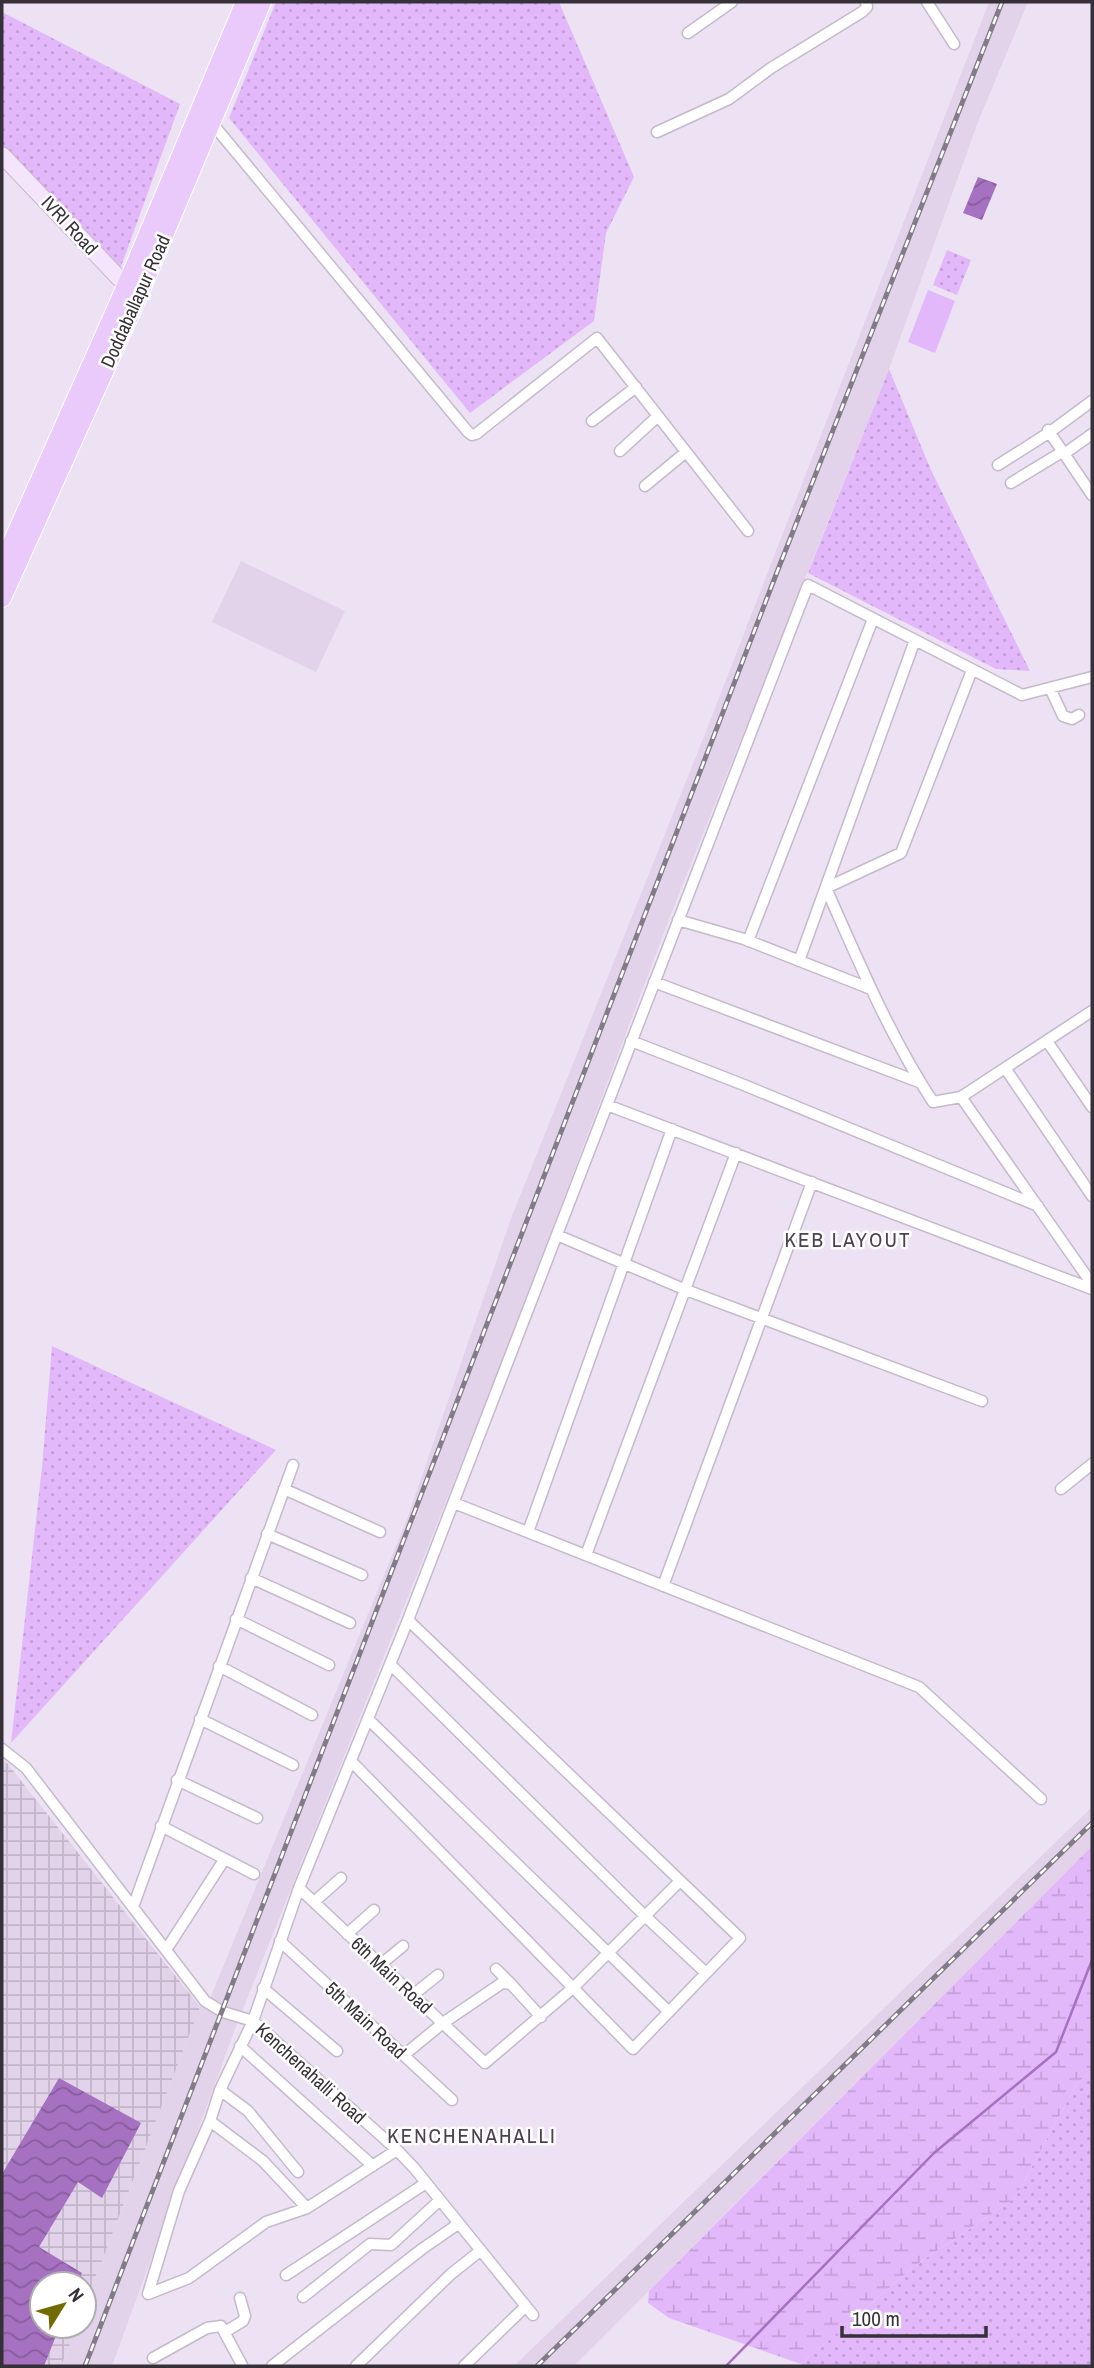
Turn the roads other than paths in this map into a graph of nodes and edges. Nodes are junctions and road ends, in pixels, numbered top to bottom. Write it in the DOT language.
graph roads {
  1 [pos="245,2"];
  2 [pos="262,2"];
  3 [pos="732,2"];
  4 [pos="866,2"];
  5 [pos="928,2"];
  6 [pos="688,33"];
  7 [pos="954,44"];
  8 [pos="211,121"];
  9 [pos="657,132"];
  10 [pos="2,155"];
  11 [pos="134,287"];
  12 [pos="636,387"];
  13 [pos="1092,401"];
  14 [pos="658,416"];
  15 [pos="592,421"];
  16 [pos="1049,431"];
  17 [pos="1092,434"];
  18 [pos="620,451"];
  19 [pos="686,452"];
  20 [pos="1063,453"];
  21 [pos="998,465"];
  22 [pos="1011,483"];
  23 [pos="645,486"];
  24 [pos="1092,495"];
  25 [pos="748,531"];
  26 [pos="2,565"];
  27 [pos="2,598"];
  28 [pos="873,619"];
  29 [pos="915,640"];
  30 [pos="972,670"];
  31 [pos="1092,677"];
  32 [pos="1051,688"];
  33 [pos="1079,715"];
  34 [pos="826,888"];
  35 [pos="678,920"];
  36 [pos="748,941"];
  37 [pos="799,961"];
  38 [pos="654,982"];
  39 [pos="871,989"];
  40 [pos="1091,1013"];
  41 [pos="632,1041"];
  42 [pos="1047,1041"];
  43 [pos="1005,1068"];
  44 [pos="919,1082"];
  45 [pos="961,1097"];
  46 [pos="607,1105"];
  47 [pos="1092,1107"];
  48 [pos="672,1129"];
  49 [pos="736,1153"];
  50 [pos="812,1182"];
  51 [pos="1092,1196"];
  52 [pos="1038,1206"];
  53 [pos="557,1235"];
  54 [pos="623,1264"];
  55 [pos="1092,1286"];
  56 [pos="686,1290"];
  57 [pos="763,1318"];
  58 [pos="982,1401"];
  59 [pos="1092,1464"];
  60 [pos="293,1465"];
  61 [pos="284,1489"];
  62 [pos="1061,1489"];
  63 [pos="454,1503"];
  64 [pos="380,1532"];
  65 [pos="528,1532"];
  66 [pos="267,1534"];
  67 [pos="586,1555"];
  68 [pos="362,1575"];
  69 [pos="251,1578"];
  70 [pos="663,1586"];
  71 [pos="236,1619"];
  72 [pos="408,1620"];
  73 [pos="351,1623"];
  74 [pos="390,1664"];
  75 [pos="329,1665"];
  76 [pos="219,1666"];
  77 [pos="312,1715"];
  78 [pos="200,1719"];
  79 [pos="368,1719"];
  80 [pos="2,1749"];
  81 [pos="351,1761"];
  82 [pos="293,1765"];
  83 [pos="177,1780"];
  84 [pos="1041,1798"];
  85 [pos="257,1818"];
  86 [pos="161,1826"];
  87 [pos="224,1860"];
  88 [pos="254,1874"];
  89 [pos="341,1878"];
  90 [pos="680,1881"];
  91 [pos="299,1888"];
  92 [pos="314,1902"];
  93 [pos="133,1907"];
  94 [pos="374,1910"];
  95 [pos="646,1916"];
  96 [pos="347,1934"];
  97 [pos="280,1941"];
  98 [pos="402,1946"];
  99 [pos="166,1950"];
  100 [pos="610,1952"];
  101 [pos="380,1965"];
  102 [pos="496,1969"];
  103 [pos="706,1973"];
  104 [pos="438,1975"];
  105 [pos="511,1984"];
  106 [pos="574,1987"];
  107 [pos="263,1988"];
  108 [pos="413,1995"];
  109 [pos="669,2012"];
  110 [pos="541,2017"];
  111 [pos="253,2021"];
  112 [pos="443,2023"];
  113 [pos="240,2046"];
  114 [pos="337,2051"];
  115 [pos="404,2055"];
  116 [pos="220,2090"];
  117 [pos="452,2100"];
  118 [pos="210,2121"];
  119 [pos="397,2150"];
  120 [pos="373,2166"];
  121 [pos="298,2172"];
  122 [pos="426,2183"];
  123 [pos="440,2200"];
  124 [pos="307,2208"];
  125 [pos="458,2224"];
  126 [pos="480,2251"];
  127 [pos="286,2275"];
  128 [pos="303,2297"];
  129 [pos="240,2298"];
  130 [pos="225,2332"];
  131 [pos="153,2358"];
  132 [pos="286,2362"];
  133 [pos="241,2366"];
  134 [pos="272,2366"];
  135 [pos="356,2366"];
  136 [pos="464,2366"];
  1 -- 11 [label="main road, Doddaballapur Road"];
  2 -- 8 [label="main road, Doddaballapur Road"];
  3 -- 6 [label="street"];
  4 -- 9 [label="street"];
  5 -- 7 [label="street"];
  8 -- 11 [label="main road, Doddaballapur Road"];
  8 -- 12 [label="street"];
  10 -- 11 [label="main road, IVRI Road"];
  11 -- 26 [label="main road, Doddaballapur Road"];
  11 -- 27 [label="main road, Doddaballapur Road"];
  12 -- 14 [label="street"];
  12 -- 15 [label="street"];
  13 -- 16 [label="street"];
  14 -- 18 [label="street"];
  14 -- 19 [label="street"];
  16 -- 20 [label="street"];
  16 -- 21 [label="street"];
  17 -- 20 [label="street"];
  19 -- 23 [label="street"];
  19 -- 25 [label="street"];
  20 -- 22 [label="street"];
  20 -- 24 [label="street"];
  28 -- 29 [label="street"];
  28 -- 35 [label="street"];
  28 -- 36 [label="street"];
  29 -- 30 [label="street"];
  29 -- 34 [label="street"];
  30 -- 32 [label="street"];
  30 -- 34 [label="street"];
  31 -- 32 [label="street"];
  32 -- 33 [label="street"];
  34 -- 37 [label="street"];
  34 -- 39 [label="street"];
  35 -- 36 [label="street"];
  35 -- 38 [label="street"];
  36 -- 37 [label="street"];
  37 -- 39 [label="street"];
  38 -- 41 [label="street"];
  38 -- 44 [label="street"];
  39 -- 44 [label="street"];
  40 -- 42 [label="street"];
  41 -- 46 [label="street"];
  41 -- 52 [label="street"];
  42 -- 43 [label="street"];
  42 -- 47 [label="street"];
  43 -- 45 [label="street"];
  43 -- 51 [label="street"];
  44 -- 45 [label="street"];
  45 -- 52 [label="street"];
  46 -- 48 [label="street"];
  46 -- 53 [label="street"];
  48 -- 49 [label="street"];
  48 -- 54 [label="street"];
  49 -- 50 [label="street"];
  49 -- 56 [label="street"];
  50 -- 55 [label="street"];
  50 -- 57 [label="street"];
  52 -- 55 [label="street"];
  53 -- 54 [label="street"];
  53 -- 63 [label="street"];
  54 -- 56 [label="street"];
  54 -- 65 [label="street"];
  56 -- 57 [label="street"];
  56 -- 67 [label="street"];
  57 -- 58 [label="street"];
  57 -- 70 [label="street"];
  59 -- 62 [label="street"];
  60 -- 61 [label="street"];
  61 -- 64 [label="street"];
  61 -- 66 [label="street"];
  63 -- 65 [label="street"];
  63 -- 72 [label="street"];
  65 -- 67 [label="street"];
  66 -- 68 [label="street"];
  66 -- 69 [label="street"];
  67 -- 70 [label="street"];
  69 -- 71 [label="street"];
  69 -- 73 [label="street"];
  70 -- 84 [label="street"];
  71 -- 75 [label="street"];
  71 -- 76 [label="street"];
  72 -- 74 [label="street"];
  72 -- 90 [label="street"];
  74 -- 79 [label="street"];
  74 -- 95 [label="street"];
  76 -- 77 [label="street"];
  76 -- 78 [label="street"];
  78 -- 82 [label="street"];
  78 -- 83 [label="street"];
  79 -- 81 [label="street"];
  79 -- 100 [label="street"];
  80 -- 93 [label="street, Kenchenahalli Road"];
  81 -- 91 [label="street"];
  81 -- 106 [label="street"];
  83 -- 85 [label="street"];
  83 -- 86 [label="street"];
  86 -- 87 [label="street"];
  86 -- 93 [label="street"];
  87 -- 88 [label="street"];
  87 -- 99 [label="street"];
  89 -- 92 [label="street"];
  90 -- 95 [label="street"];
  90 -- 103 [label="street"];
  91 -- 92 [label="street, 6th Main Road"];
  91 -- 97 [label="street"];
  92 -- 96 [label="street, 6th Main Road"];
  93 -- 99 [label="street, Kenchenahalli Road"];
  94 -- 96 [label="street"];
  95 -- 100 [label="street"];
  95 -- 103 [label="street"];
  96 -- 101 [label="street, 6th Main Road"];
  97 -- 107 [label="street"];
  97 -- 115 [label="street, 5th Main Road"];
  98 -- 101 [label="street"];
  99 -- 111 [label="street, Kenchenahalli Road"];
  100 -- 106 [label="street"];
  100 -- 109 [label="street"];
  101 -- 108 [label="street, 6th Main Road"];
  102 -- 105 [label="street"];
  103 -- 109 [label="street"];
  104 -- 108 [label="street"];
  105 -- 110 [label="street"];
  105 -- 112 [label="street"];
  106 -- 109 [label="street"];
  106 -- 110 [label="street"];
  107 -- 111 [label="street"];
  107 -- 114 [label="street"];
  108 -- 112 [label="street, 6th Main Road"];
  110 -- 112 [label="street, 6th Main Road"];
  111 -- 113 [label="street"];
  111 -- 119 [label="street, Kenchenahalli Road"];
  112 -- 115 [label="street"];
  113 -- 116 [label="street"];
  113 -- 120 [label="street"];
  115 -- 117 [label="street, 5th Main Road"];
  116 -- 118 [label="street"];
  116 -- 121 [label="street"];
  118 -- 124 [label="street"];
  118 -- 124 [label="street"];
  119 -- 120 [label="street"];
  119 -- 122 [label="street, Kenchenahalli Road"];
  120 -- 124 [label="street"];
  122 -- 123 [label="street, Kenchenahalli Road"];
  122 -- 127 [label="street"];
  123 -- 125 [label="street, Kenchenahalli Road"];
  123 -- 128 [label="street"];
  125 -- 126 [label="street, Kenchenahalli Road"];
  125 -- 132 [label="street"];
  126 -- 135 [label="street"];
  126 -- 136 [label="street, Kenchenahalli Road"];
  129 -- 130 [label="street"];
  130 -- 131 [label="street"];
  130 -- 133 [label="street"];
  132 -- 134 [label="street"];
}
